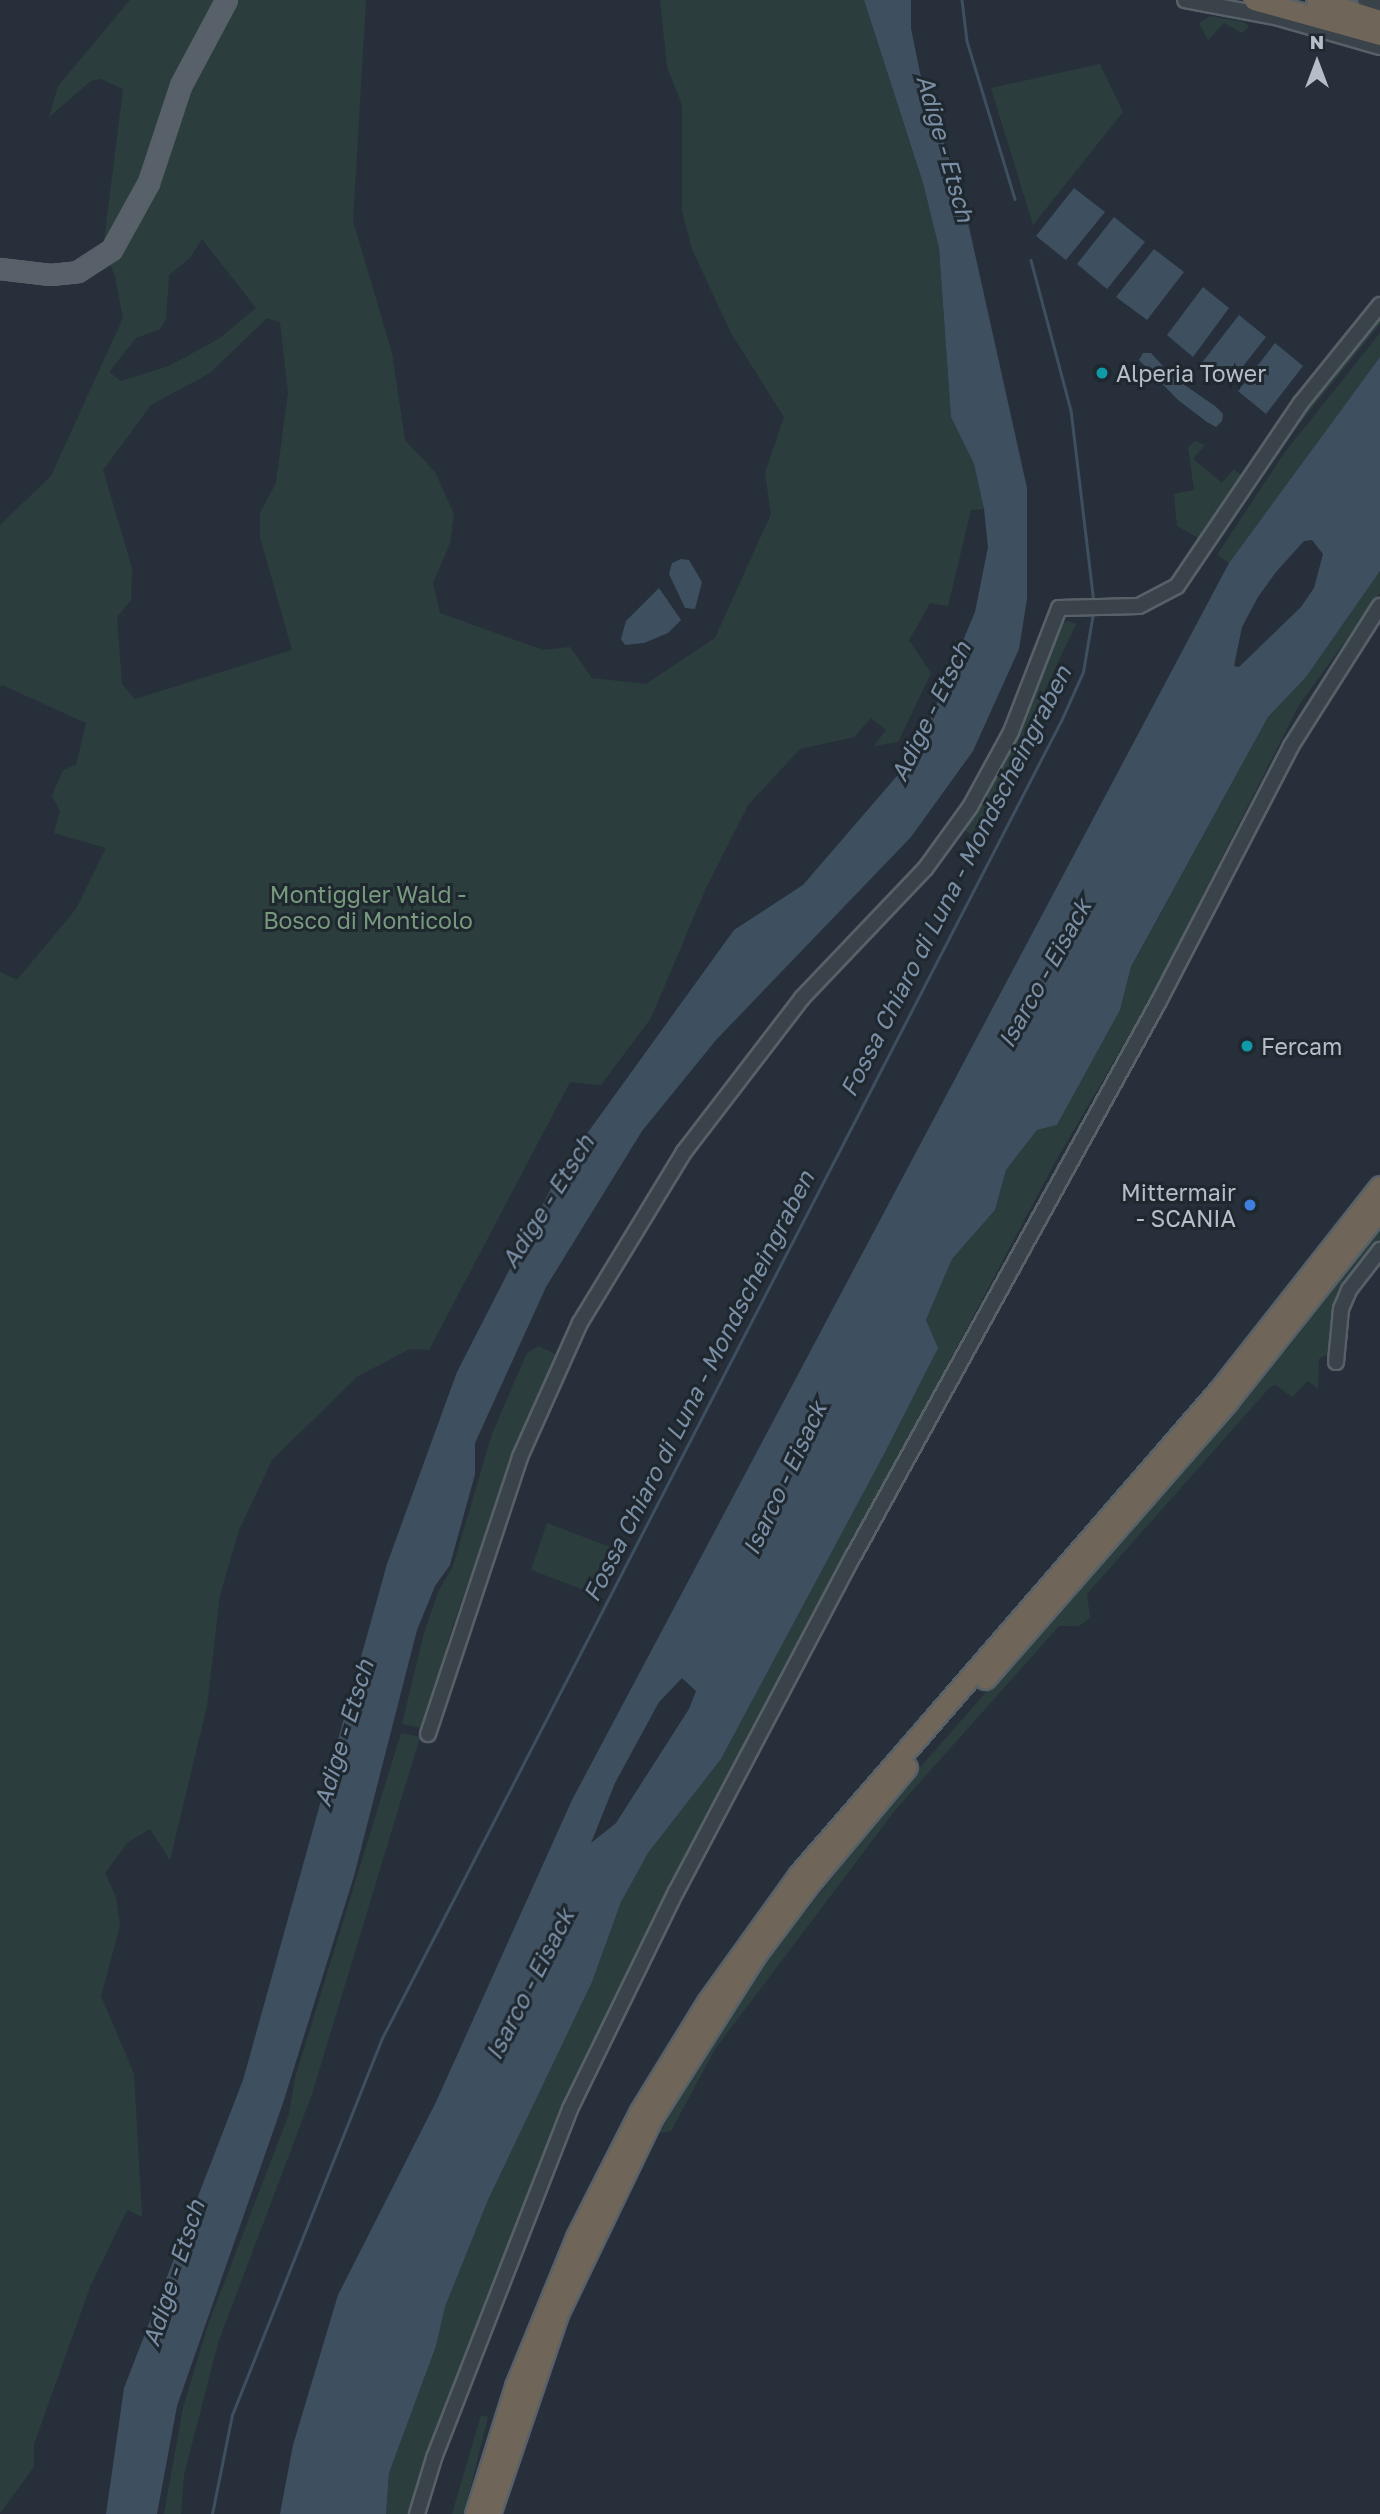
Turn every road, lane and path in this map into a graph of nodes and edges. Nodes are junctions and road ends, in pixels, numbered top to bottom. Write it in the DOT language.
graph roads {
  1 [pos="227,0"];
  2 [pos="1185,0"];
  3 [pos="1254,0"];
  4 [pos="1316,0"];
  5 [pos="1365,0"];
  6 [pos="1380,5"];
  7 [pos="1380,20"];
  8 [pos="1380,35"];
  9 [pos="1380,47"];
  10 [pos="0,269"];
  11 [pos="1380,305"];
  12 [pos="1380,606"];
  13 [pos="1380,630"];
  14 [pos="1359,641"];
  15 [pos="1380,1186"];
  16 [pos="1380,1210"];
  17 [pos="1380,1250"];
  18 [pos="1335,1362"];
  19 [pos="428,1734"];
  20 [pos="417,2514"];
  21 [pos="475,2514"];
  22 [pos="490,2514"];
  1 -- 10 [label="main road"];
  2 -- 9 [label="street"];
  3 -- 8 [label="highway"];
  4 -- 7 [label="highway"];
  5 -- 6 [label="street"];
  11 -- 19 [label="street"];
  12 -- 14 [label="street"];
  13 -- 14 [label="street"];
  14 -- 20 [label="street"];
  15 -- 21 [label="highway"];
  16 -- 22 [label="highway"];
  17 -- 18 [label="street"];
}
